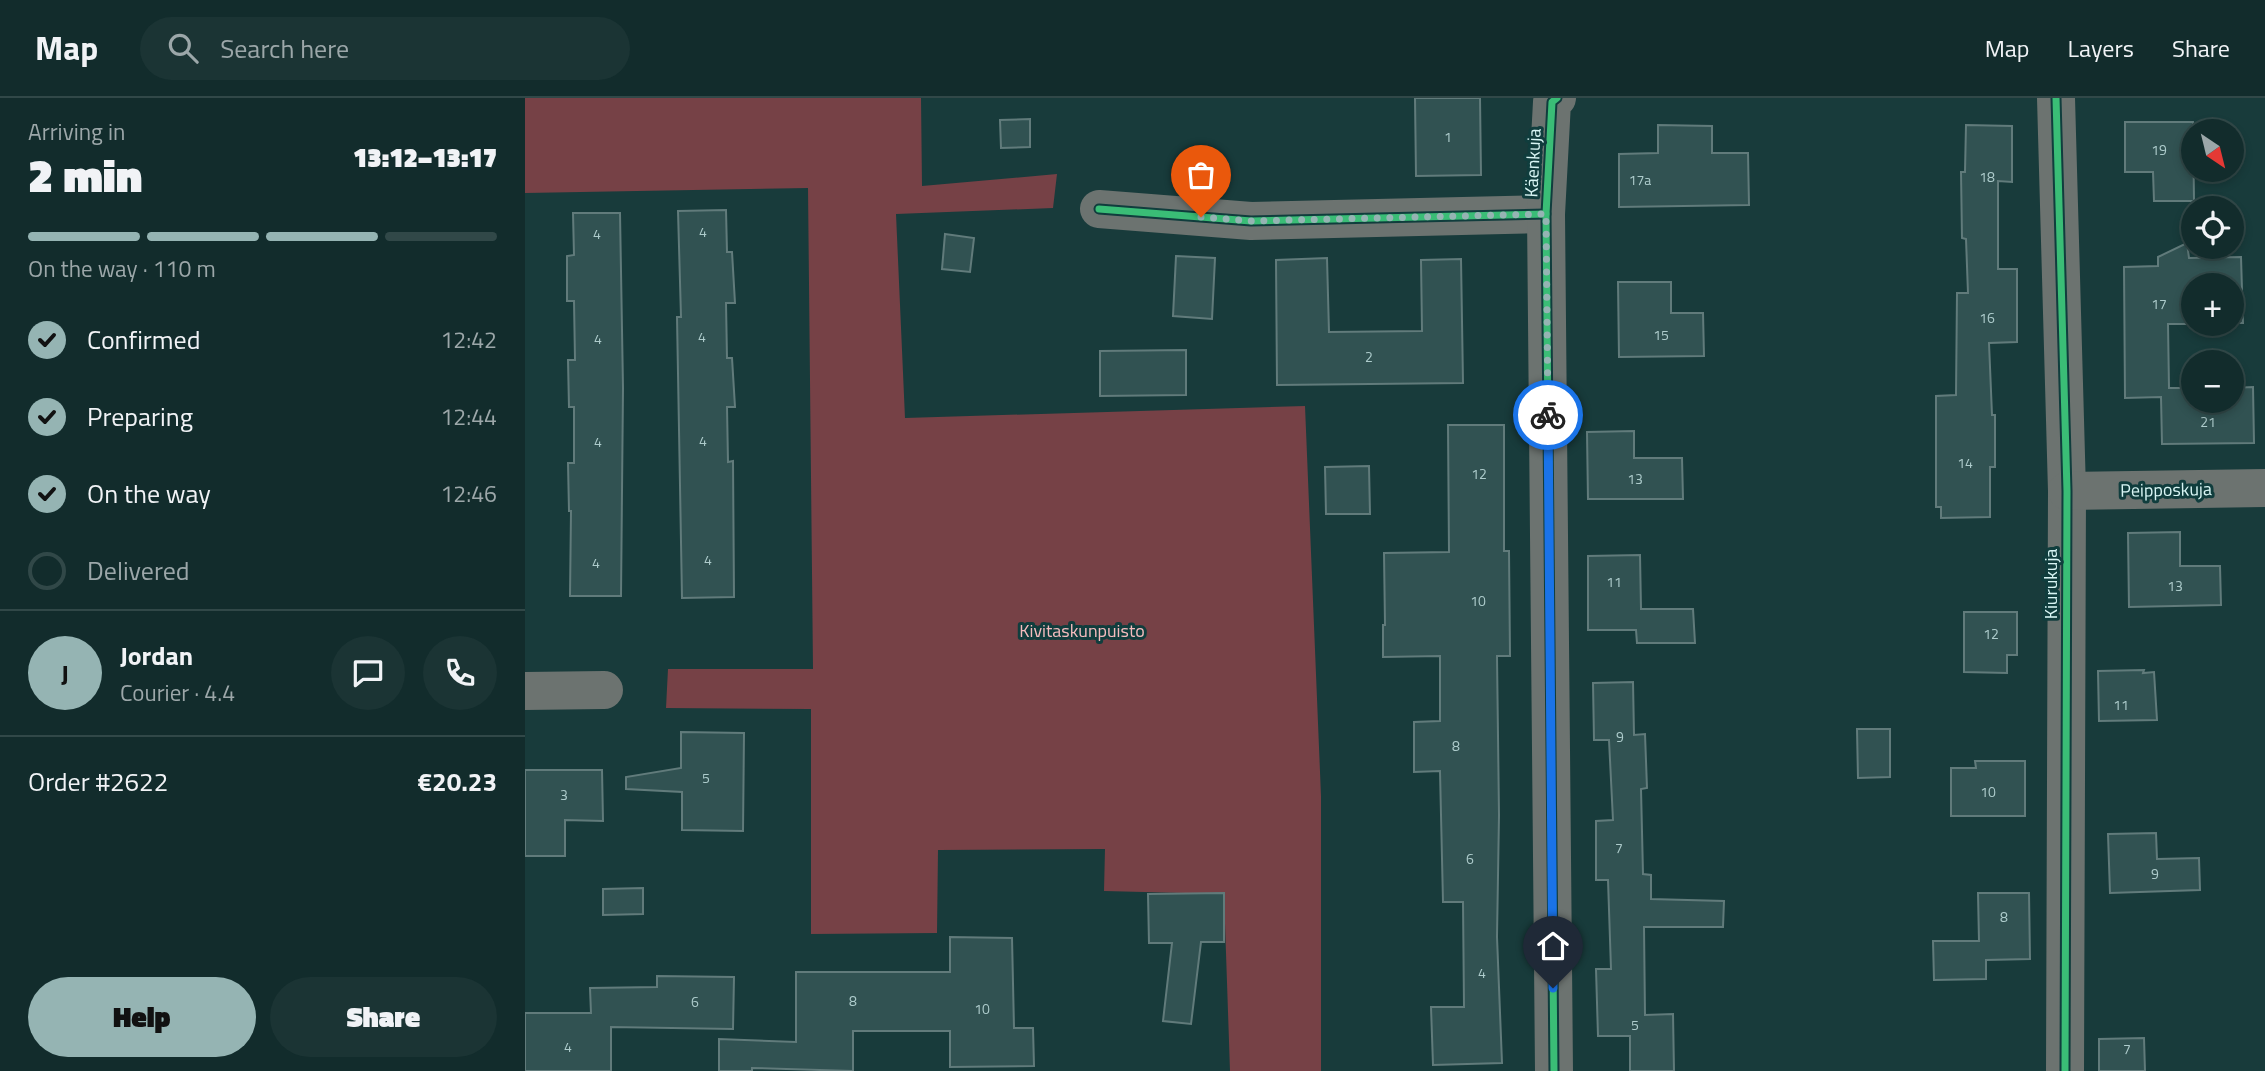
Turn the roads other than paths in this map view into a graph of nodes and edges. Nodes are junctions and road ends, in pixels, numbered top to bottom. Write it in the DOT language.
graph roads {
  1 [pos="1557,98"];
  2 [pos="2056,98"];
  3 [pos="1099,209"];
  4 [pos="1546,214"];
  5 [pos="2265,488"];
  6 [pos="2067,491"];
  7 [pos="604,690"];
  8 [pos="525,691"];
  9 [pos="1554,1071"];
  10 [pos="2065,1071"];
  1 -- 4 [label="street, Käenkuja"];
  2 -- 6 [label="street, Kiurukuja"];
  3 -- 4 [label="street"];
  4 -- 9 [label="street, Käenkuja"];
  5 -- 6 [label="street, Peipposkuja"];
  6 -- 10 [label="street, Kiurukuja"];
  7 -- 8 [label="street"];
}
